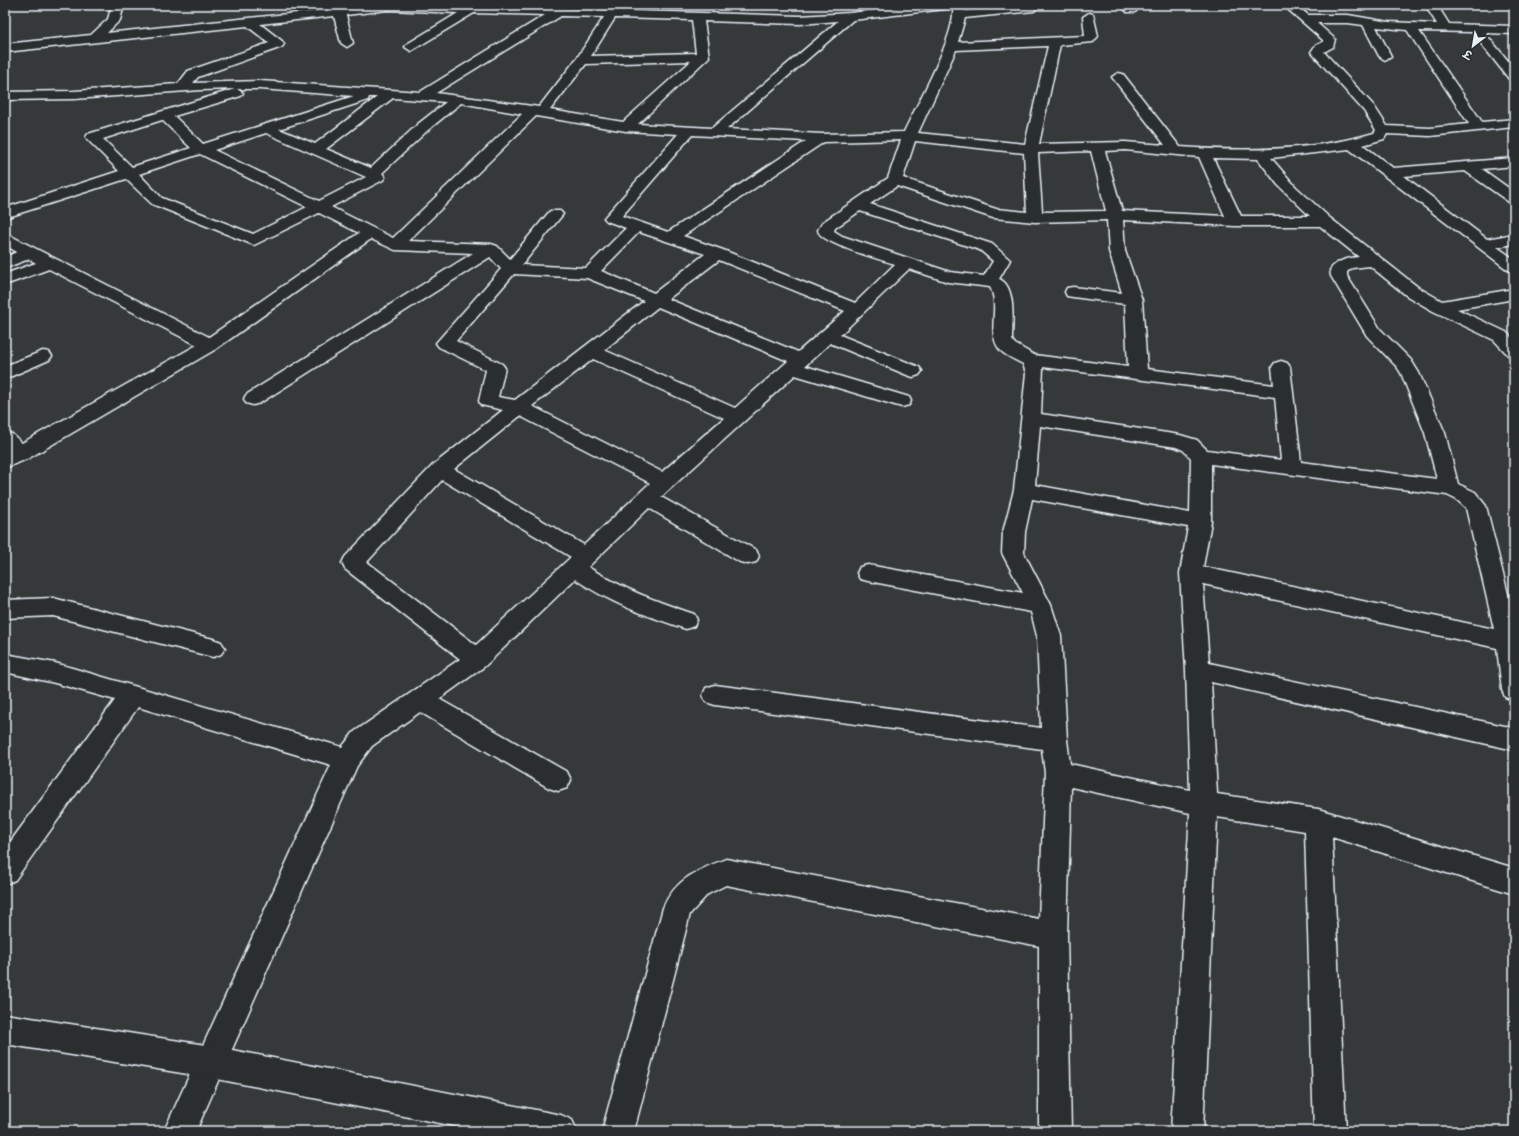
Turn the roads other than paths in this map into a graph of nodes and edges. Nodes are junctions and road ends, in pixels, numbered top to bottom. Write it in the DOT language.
graph roads {
  1 [pos="118,5"];
  2 [pos="690,5"];
  3 [pos="1289,5"];
  4 [pos="1431,5"];
  5 [pos="464,8"];
  6 [pos="956,8"];
  7 [pos="560,9"];
  8 [pos="1030,9"];
  9 [pos="793,10"];
  10 [pos="339,12"];
  11 [pos="611,15"];
  12 [pos="248,16"];
  13 [pos="685,17"];
  14 [pos="850,17"];
  15 [pos="1089,17"];
  16 [pos="698,18"];
  17 [pos="1306,19"];
  18 [pos="800,20"];
  19 [pos="1367,22"];
  20 [pos="1410,26"];
  21 [pos="1446,28"];
  22 [pos="1475,28"];
  23 [pos="1514,30"];
  24 [pos="95,38"];
  25 [pos="1055,42"];
  26 [pos="347,43"];
  27 [pos="951,46"];
  28 [pos="412,47"];
  29 [pos="5,48"];
  30 [pos="1385,56"];
  31 [pos="703,57"];
  32 [pos="582,60"];
  33 [pos="1514,76"];
  34 [pos="1118,77"];
  35 [pos="260,86"];
  36 [pos="181,88"];
  37 [pos="376,93"];
  38 [pos="391,94"];
  39 [pos="5,96"];
  40 [pos="423,96"];
  41 [pos="458,99"];
  42 [pos="538,111"];
  43 [pos="165,115"];
  44 [pos="1514,123"];
  45 [pos="626,127"];
  46 [pos="1478,127"];
  47 [pos="266,128"];
  48 [pos="689,130"];
  49 [pos="1383,130"];
  50 [pos="715,132"];
  51 [pos="909,136"];
  52 [pos="821,138"];
  53 [pos="1352,144"];
  54 [pos="1097,146"];
  55 [pos="1031,148"];
  56 [pos="200,149"];
  57 [pos="1175,149"];
  58 [pos="316,150"];
  59 [pos="1204,153"];
  60 [pos="1262,155"];
  61 [pos="1514,162"];
  62 [pos="1468,166"];
  63 [pos="128,172"];
  64 [pos="1391,173"];
  65 [pos="372,175"];
  66 [pos="895,180"];
  67 [pos="1514,199"];
  68 [pos="858,205"];
  69 [pos="319,207"];
  70 [pos="5,213"];
  71 [pos="555,214"];
  72 [pos="1115,215"];
  73 [pos="1035,217"];
  74 [pos="1235,221"];
  75 [pos="1324,221"];
  76 [pos="636,226"];
  77 [pos="370,232"];
  78 [pos="671,237"];
  79 [pos="5,238"];
  80 [pos="1514,239"];
  81 [pos="1485,244"];
  82 [pos="395,245"];
  83 [pos="492,249"];
  84 [pos="717,252"];
  85 [pos="30,253"];
  86 [pos="1374,261"];
  87 [pos="5,263"];
  88 [pos="50,263"];
  89 [pos="906,263"];
  90 [pos="1514,267"];
  91 [pos="510,269"];
  92 [pos="590,273"];
  93 [pos="5,280"];
  94 [pos="989,281"];
  95 [pos="1073,292"];
  96 [pos="1514,294"];
  97 [pos="657,300"];
  98 [pos="1133,300"];
  99 [pos="1439,307"];
  100 [pos="857,310"];
  101 [pos="828,336"];
  102 [pos="210,345"];
  103 [pos="591,351"];
  104 [pos="1514,351"];
  105 [pos="43,356"];
  106 [pos="1029,360"];
  107 [pos="796,364"];
  108 [pos="1281,367"];
  109 [pos="913,370"];
  110 [pos="5,373"];
  111 [pos="1138,374"];
  112 [pos="1284,392"];
  113 [pos="253,399"];
  114 [pos="902,401"];
  115 [pos="520,408"];
  116 [pos="736,416"];
  117 [pos="1031,419"];
  118 [pos="5,439"];
  119 [pos="1201,456"];
  120 [pos="14,457"];
  121 [pos="1292,468"];
  122 [pos="440,470"];
  123 [pos="664,482"];
  124 [pos="1449,488"];
  125 [pos="1024,490"];
  126 [pos="647,498"];
  127 [pos="1200,522"];
  128 [pos="748,556"];
  129 [pos="581,562"];
  130 [pos="1191,573"];
  131 [pos="868,574"];
  132 [pos="1040,605"];
  133 [pos="5,609"];
  134 [pos="686,620"];
  135 [pos="1508,641"];
  136 [pos="213,648"];
  137 [pos="477,659"];
  138 [pos="5,663"];
  139 [pos="1198,670"];
  140 [pos="1514,690"];
  141 [pos="715,695"];
  142 [pos="132,696"];
  143 [pos="419,699"];
  144 [pos="1514,739"];
  145 [pos="1054,740"];
  146 [pos="347,759"];
  147 [pos="1058,773"];
  148 [pos="558,780"];
  149 [pos="1204,804"];
  150 [pos="1318,821"];
  151 [pos="5,870"];
  152 [pos="1514,881"];
  153 [pos="1053,935"];
  154 [pos="6,1030"];
  155 [pos="212,1062"];
  156 [pos="180,1131"];
  157 [pos="561,1131"];
  158 [pos="618,1131"];
  159 [pos="1055,1131"];
  160 [pos="1188,1131"];
  161 [pos="1330,1131"];
  1 -- 24 [label="street"];
  2 -- 13 [label="street"];
  3 -- 17 [label="street"];
  4 -- 21 [label="street"];
  5 -- 7 [label="street"];
  5 -- 10 [label="street"];
  5 -- 28 [label="street"];
  6 -- 8 [label="street"];
  6 -- 14 [label="street"];
  6 -- 27 [label="street"];
  7 -- 11 [label="street"];
  7 -- 40 [label="street"];
  9 -- 18 [label="street"];
  10 -- 12 [label="street"];
  10 -- 26 [label="street"];
  11 -- 13 [label="street"];
  11 -- 32 [label="street"];
  12 -- 24 [label="street"];
  12 -- 36 [label="street"];
  13 -- 16 [label="street"];
  14 -- 18 [label="street"];
  14 -- 50 [label="street"];
  15 -- 25 [label="street"];
  16 -- 18 [label="street"];
  16 -- 31 [label="street"];
  17 -- 19 [label="street"];
  17 -- 49 [label="street"];
  19 -- 20 [label="street"];
  19 -- 30 [label="street"];
  20 -- 21 [label="street"];
  20 -- 46 [label="street"];
  21 -- 22 [label="street"];
  22 -- 23 [label="street"];
  22 -- 33 [label="street"];
  24 -- 29 [label="street"];
  25 -- 27 [label="street"];
  25 -- 55 [label="street"];
  27 -- 51 [label="street"];
  31 -- 32 [label="street"];
  31 -- 45 [label="street"];
  32 -- 42 [label="street"];
  34 -- 57 [label="street"];
  35 -- 36 [label="street"];
  35 -- 37 [label="street"];
  35 -- 43 [label="street"];
  36 -- 39 [label="street"];
  37 -- 38 [label="street"];
  37 -- 47 [label="street"];
  38 -- 40 [label="street"];
  38 -- 58 [label="street"];
  40 -- 41 [label="street"];
  41 -- 42 [label="street"];
  41 -- 65 [label="street"];
  42 -- 45 [label="street"];
  42 -- 82 [label="street"];
  43 -- 56 [label="street"];
  43 -- 63 [label="street"];
  44 -- 46 [label="street"];
  45 -- 48 [label="street"];
  46 -- 49 [label="street"];
  47 -- 56 [label="street"];
  47 -- 58 [label="street"];
  48 -- 50 [label="street"];
  48 -- 76 [label="street"];
  49 -- 53 [label="street"];
  50 -- 52 [label="street"];
  51 -- 52 [label="street"];
  51 -- 55 [label="street"];
  51 -- 66 [label="street"];
  52 -- 78 [label="street"];
  53 -- 60 [label="street"];
  53 -- 64 [label="street"];
  54 -- 55 [label="street"];
  54 -- 57 [label="street"];
  54 -- 72 [label="street"];
  55 -- 73 [label="street"];
  56 -- 63 [label="street"];
  56 -- 69 [label="street"];
  57 -- 59 [label="street"];
  58 -- 65 [label="street"];
  59 -- 60 [label="street"];
  59 -- 74 [label="street"];
  60 -- 75 [label="street"];
  61 -- 62 [label="street"];
  62 -- 64 [label="street"];
  62 -- 67 [label="street"];
  63 -- 69 [label="street"];
  63 -- 70 [label="street"];
  64 -- 81 [label="street"];
  65 -- 69 [label="street"];
  66 -- 68 [label="street"];
  66 -- 73 [label="street"];
  68 -- 89 [label="street"];
  68 -- 94 [label="street"];
  69 -- 77 [label="street"];
  71 -- 91 [label="street"];
  72 -- 73 [label="street"];
  72 -- 74 [label="street"];
  72 -- 98 [label="street"];
  74 -- 75 [label="street"];
  75 -- 86 [label="street"];
  76 -- 78 [label="street"];
  76 -- 92 [label="street"];
  77 -- 82 [label="street"];
  77 -- 102 [label="street"];
  78 -- 84 [label="street"];
  79 -- 85 [label="street"];
  80 -- 81 [label="street"];
  81 -- 90 [label="street"];
  82 -- 83 [label="street"];
  83 -- 91 [label="street"];
  83 -- 113 [label="street"];
  84 -- 97 [label="street"];
  84 -- 100 [label="street"];
  85 -- 87 [label="street"];
  85 -- 88 [label="street"];
  86 -- 99 [label="street"];
  86 -- 124 [label="street"];
  88 -- 93 [label="street"];
  88 -- 102 [label="street"];
  89 -- 94 [label="street"];
  89 -- 100 [label="street"];
  91 -- 92 [label="street"];
  91 -- 115 [label="street"];
  92 -- 97 [label="street"];
  94 -- 106 [label="street"];
  95 -- 98 [label="street"];
  96 -- 99 [label="street"];
  97 -- 103 [label="street"];
  97 -- 107 [label="street"];
  98 -- 111 [label="street"];
  99 -- 104 [label="street"];
  100 -- 101 [label="street"];
  101 -- 107 [label="street"];
  101 -- 109 [label="street"];
  102 -- 120 [label="street"];
  103 -- 115 [label="street"];
  103 -- 116 [label="street"];
  105 -- 110 [label="street"];
  106 -- 111 [label="street"];
  106 -- 117 [label="street"];
  107 -- 114 [label="street"];
  107 -- 116 [label="street"];
  108 -- 112 [label="street"];
  111 -- 112 [label="street"];
  112 -- 121 [label="street"];
  115 -- 122 [label="street"];
  115 -- 123 [label="street"];
  116 -- 123 [label="street"];
  117 -- 119 [label="street"];
  117 -- 125 [label="street"];
  118 -- 120 [label="street"];
  119 -- 121 [label="street"];
  119 -- 127 [label="street"];
  121 -- 124 [label="street"];
  122 -- 129 [label="street"];
  122 -- 137 [label="street"];
  123 -- 126 [label="street"];
  124 -- 135 [label="street"];
  125 -- 127 [label="street"];
  125 -- 132 [label="street"];
  126 -- 128 [label="street"];
  126 -- 129 [label="street"];
  127 -- 130 [label="street"];
  129 -- 134 [label="street"];
  129 -- 137 [label="street"];
  130 -- 135 [label="street"];
  130 -- 139 [label="street"];
  131 -- 132 [label="street"];
  132 -- 145 [label="street"];
  133 -- 136 [label="street"];
  135 -- 140 [label="street"];
  137 -- 143 [label="street"];
  138 -- 142 [label="street"];
  139 -- 144 [label="street"];
  139 -- 149 [label="street"];
  141 -- 145 [label="street"];
  142 -- 146 [label="street"];
  142 -- 151 [label="street"];
  143 -- 146 [label="street"];
  143 -- 148 [label="street"];
  145 -- 147 [label="street"];
  146 -- 155 [label="street"];
  147 -- 149 [label="street"];
  147 -- 153 [label="street"];
  149 -- 150 [label="street"];
  149 -- 160 [label="street"];
  150 -- 152 [label="street"];
  150 -- 161 [label="street"];
  153 -- 158 [label="street"];
  153 -- 159 [label="street"];
  154 -- 155 [label="street"];
  155 -- 156 [label="street"];
  155 -- 157 [label="street"];
}
